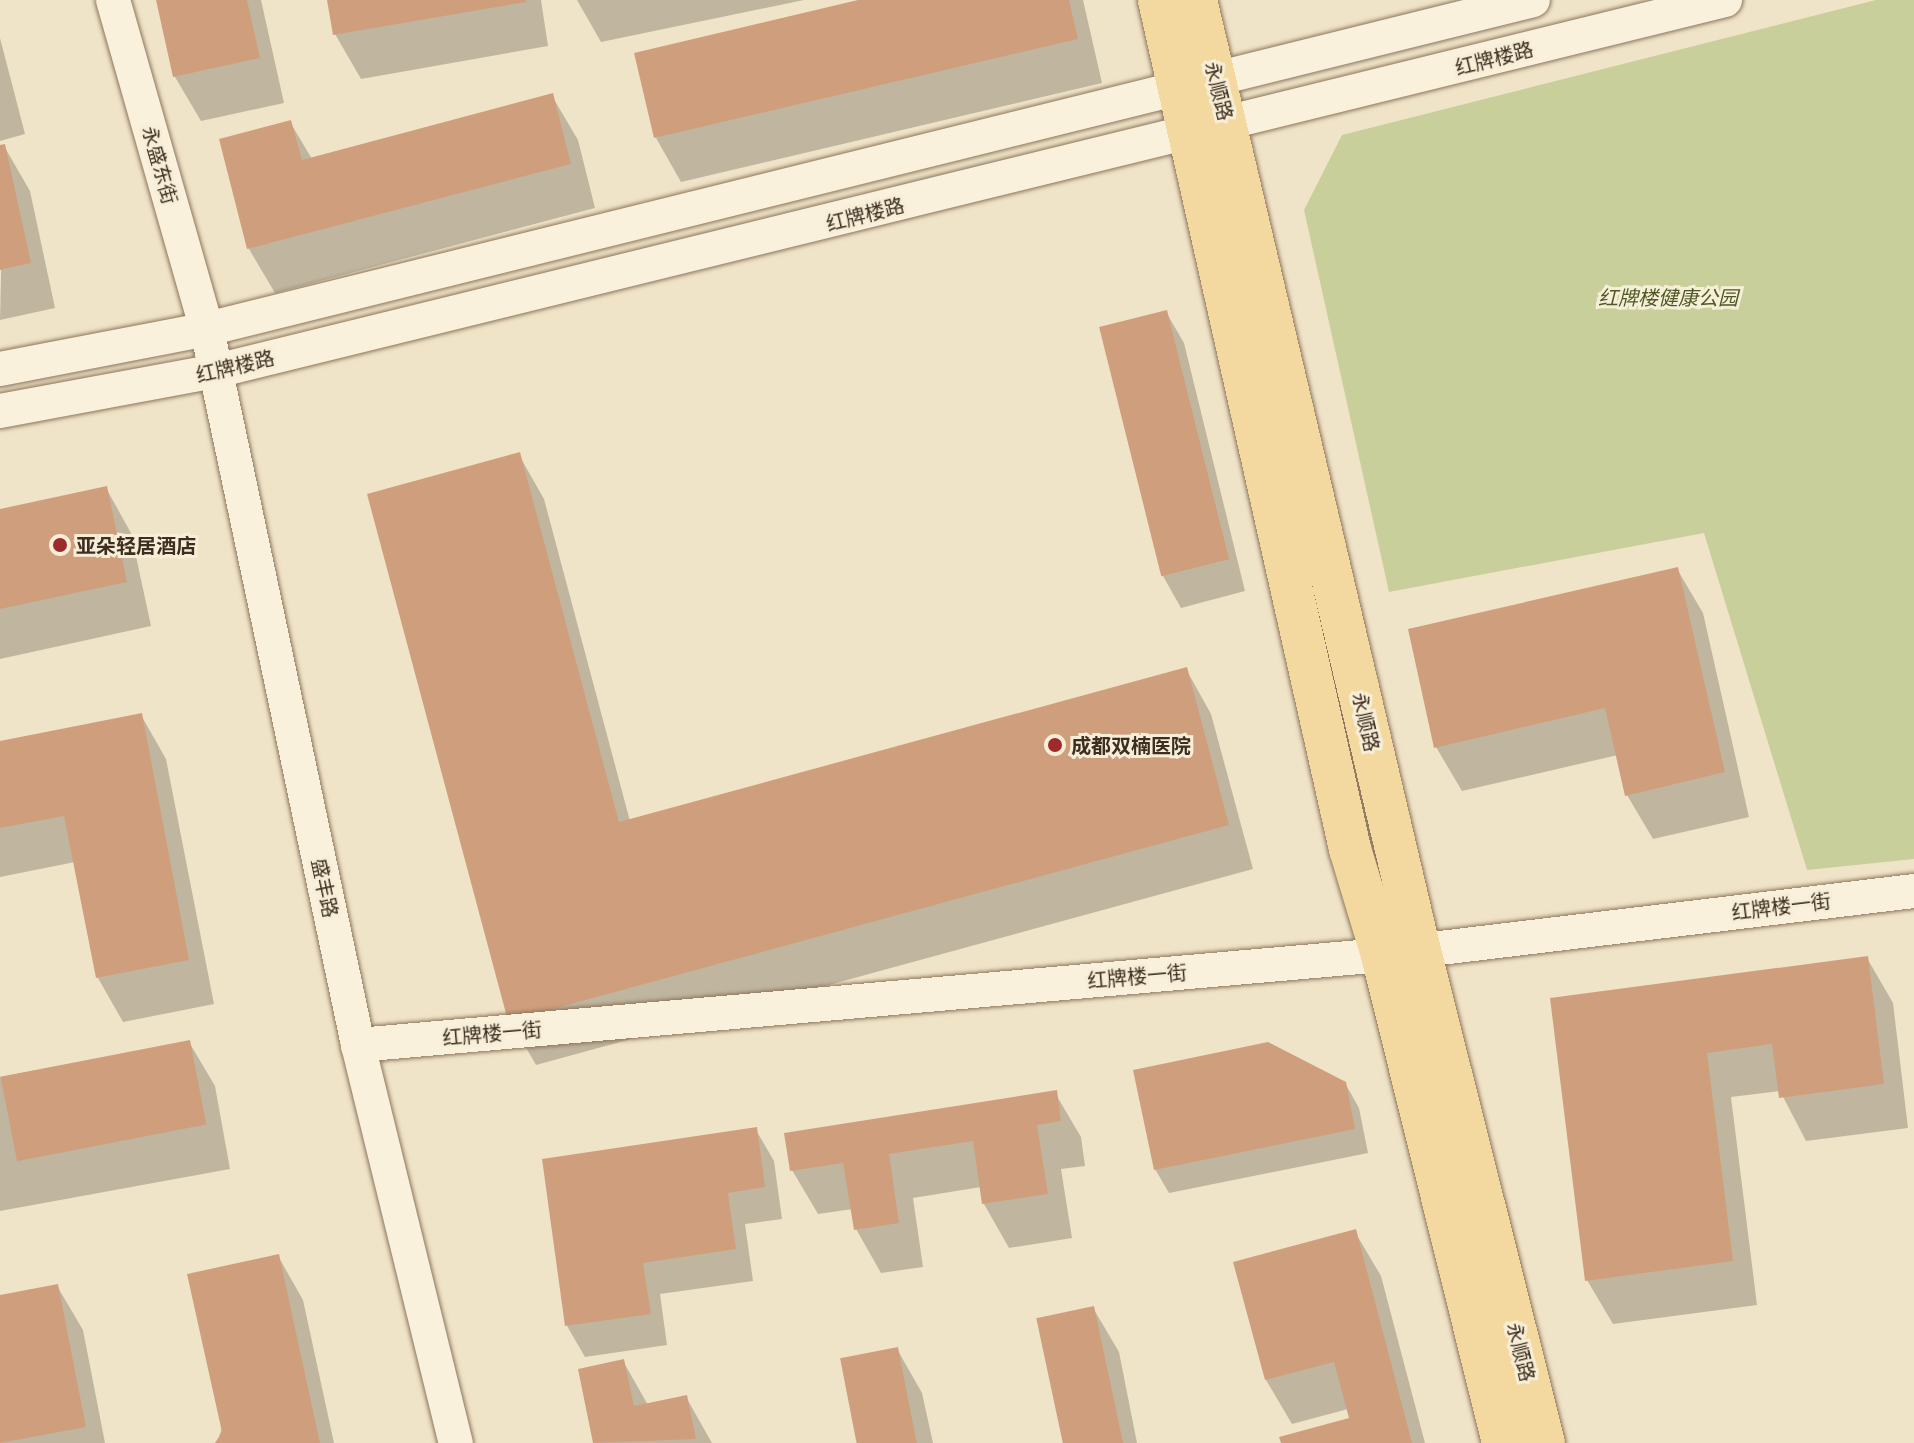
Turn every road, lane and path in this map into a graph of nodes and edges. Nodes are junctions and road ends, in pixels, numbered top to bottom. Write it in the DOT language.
graph roads {
  1 [pos="113,0"];
  2 [pos="1159,0"];
  3 [pos="1196,0"];
  4 [pos="1533,0"];
  5 [pos="1725,0"];
  6 [pos="1199,83"];
  7 [pos="1210,129"];
  8 [pos="207,329"];
  9 [pos="0,369"];
  10 [pos="216,371"];
  11 [pos="0,411"];
  12 [pos="1914,891"];
  13 [pos="1400,951"];
  14 [pos="358,1045"];
  15 [pos="456,1443"];
  16 [pos="1503,1443"];
  17 [pos="1544,1443"];
  1 -- 8 [label="street, 永盛东街"];
  2 -- 6 [label="main road"];
  3 -- 6 [label="main road, 永顺路"];
  4 -- 6 [label="street, 红牌楼路"];
  5 -- 7 [label="street, 红牌楼路"];
  6 -- 7 [label="main road, 永顺路"];
  6 -- 8 [label="street, 红牌楼路"];
  7 -- 10 [label="street, 红牌楼路"];
  7 -- 13 [label="main road, 永顺路"];
  8 -- 9 [label="street, 红牌楼路"];
  8 -- 10 [label="street, 盛丰路"];
  10 -- 11 [label="street, 红牌楼路"];
  10 -- 14 [label="street, 盛丰路"];
  12 -- 13 [label="street, 红牌楼一街"];
  13 -- 14 [label="street, 红牌楼一街"];
  13 -- 16 [label="main road"];
  13 -- 17 [label="main road, 永顺路"];
  14 -- 15 [label="street, 盛丰路"];
}
